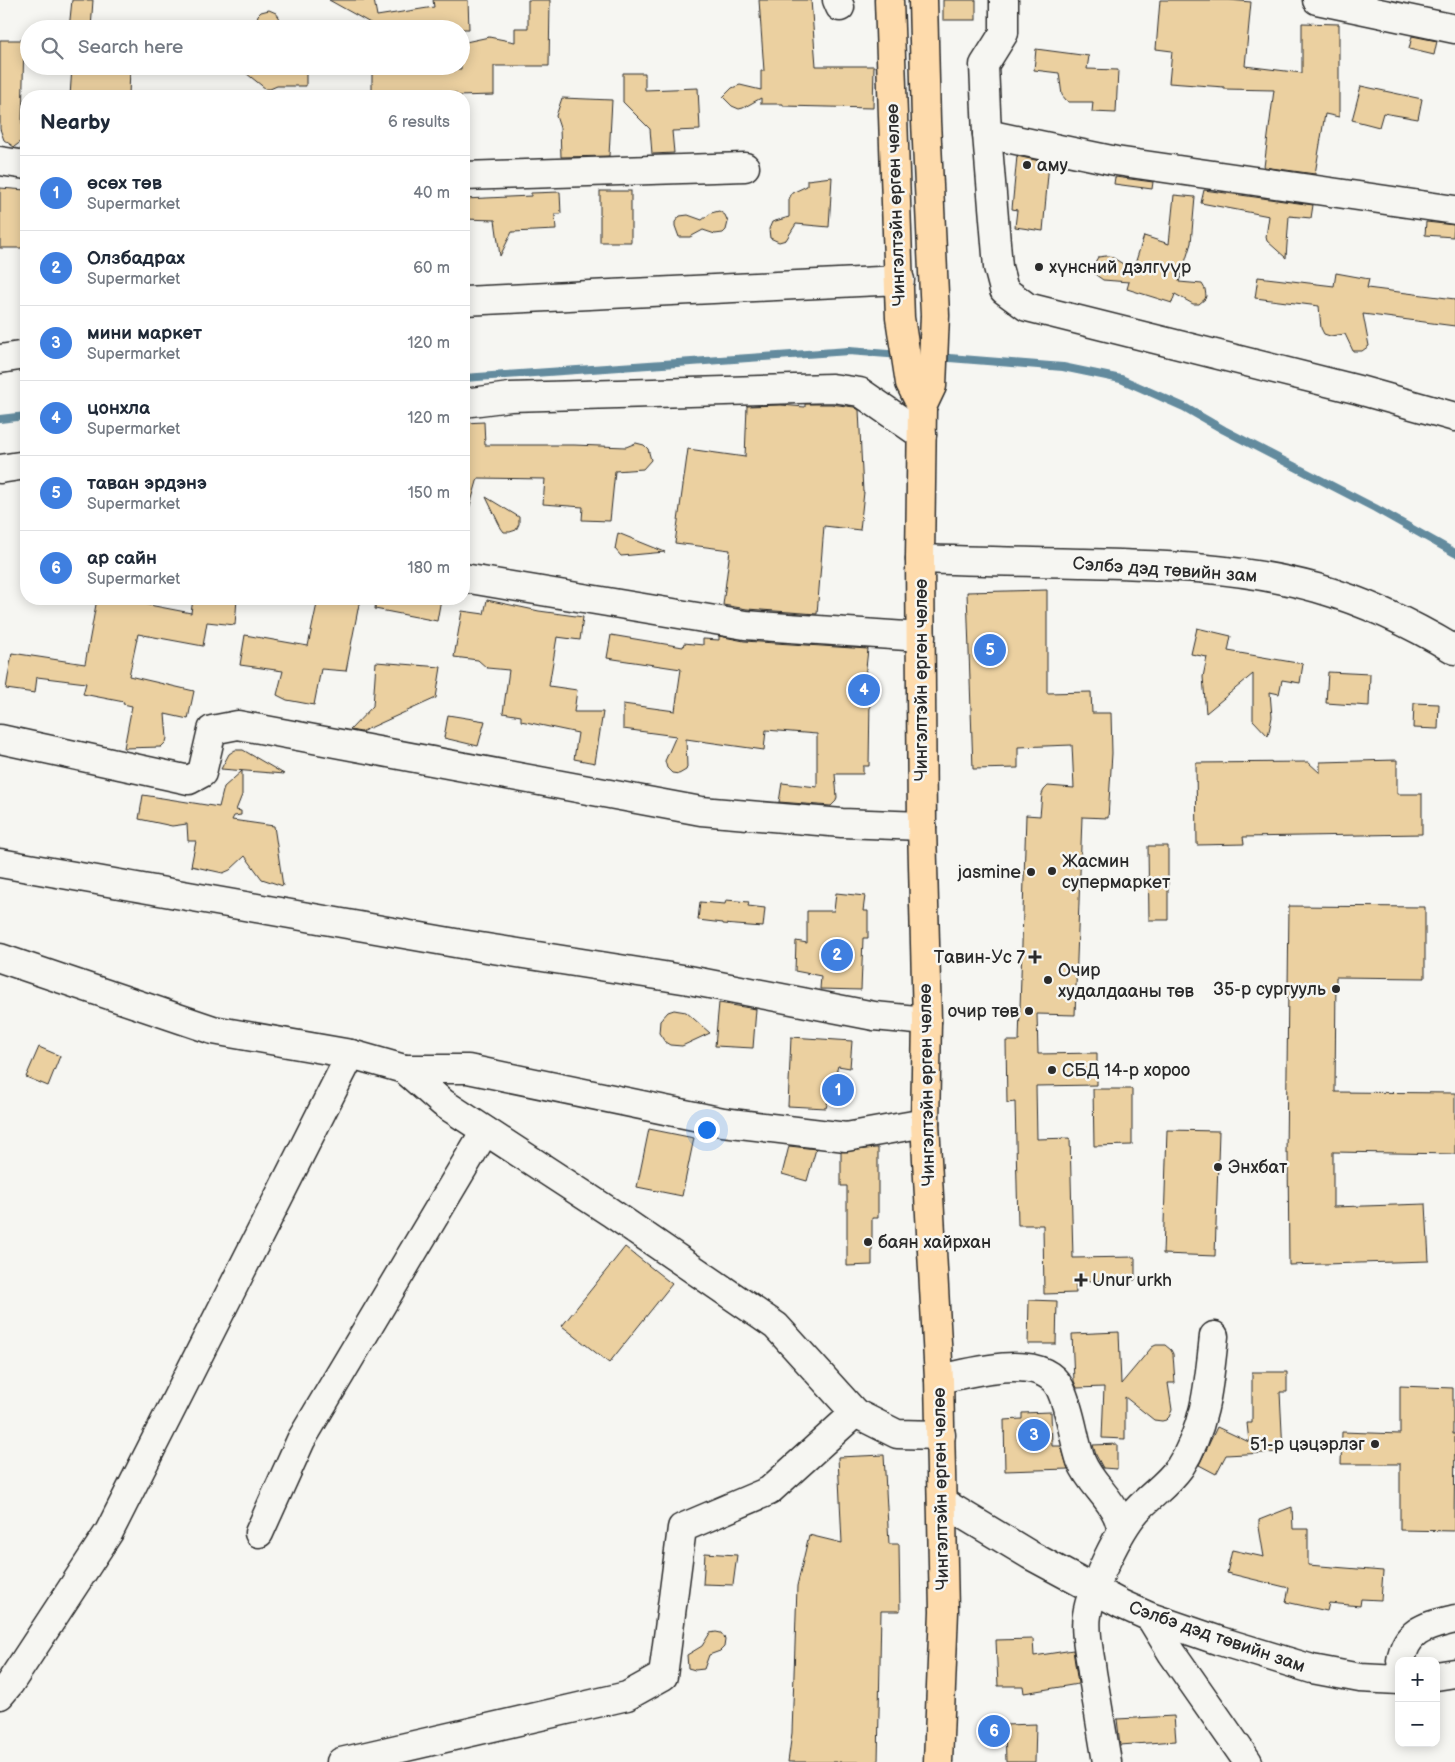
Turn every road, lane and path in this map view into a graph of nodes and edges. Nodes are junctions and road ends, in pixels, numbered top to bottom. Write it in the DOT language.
graph roads {
  1 [pos="889,0"];
  2 [pos="923,0"];
  3 [pos="1004,0"];
  4 [pos="1317,0"];
  5 [pos="1455,29"];
  6 [pos="987,134"];
  7 [pos="0,161"];
  8 [pos="20,164"];
  9 [pos="745,167"];
  10 [pos="470,176"];
  11 [pos="1455,210"];
  12 [pos="900,280"];
  13 [pos="470,301"];
  14 [pos="20,356"];
  15 [pos="0,358"];
  16 [pos="921,392"];
  17 [pos="470,402"];
  18 [pos="1455,417"];
  19 [pos="922,436"];
  20 [pos="20,465"];
  21 [pos="0,468"];
  22 [pos="920,559"];
  23 [pos="470,579"];
  24 [pos="921,637"];
  25 [pos="1455,650"];
  26 [pos="0,740"];
  27 [pos="922,826"];
  28 [pos="0,863"];
  29 [pos="0,958"];
  30 [pos="927,1021"];
  31 [pos="351,1054"];
  32 [pos="404,1069"];
  33 [pos="925,1123"];
  34 [pos="485,1131"];
  35 [pos="1214,1336"];
  36 [pos="939,1378"];
  37 [pos="854,1413"];
  38 [pos="940,1435"];
  39 [pos="942,1502"];
  40 [pos="1122,1529"];
  41 [pos="259,1533"];
  42 [pos="1094,1590"];
  43 [pos="1150,1617"];
  44 [pos="1455,1620"];
  45 [pos="1402,1657"];
  46 [pos="1455,1673"];
  47 [pos="1395,1674"];
  48 [pos="1440,1675"];
  49 [pos="0,1695"];
  50 [pos="341,1762"];
  51 [pos="938,1762"];
  52 [pos="1107,1762"];
  53 [pos="1248,1762"];
  1 -- 12 [label="main road, Чингэлтэйн өргөн чөлөө"];
  2 -- 16 [label="main road, Чингэлтэйн өргөн чөлөө"];
  3 -- 6 [label="street"];
  4 -- 5 [label="street"];
  6 -- 11 [label="street"];
  6 -- 18 [label="street"];
  7 -- 8 [label="street"];
  9 -- 10 [label="street"];
  12 -- 13 [label="street"];
  12 -- 16 [label="main road, Чингэлтэйн өргөн чөлөө"];
  14 -- 15 [label="street"];
  16 -- 19 [label="main road, Чингэлтэйн өргөн чөлөө"];
  17 -- 19 [label="street"];
  19 -- 22 [label="main road, Чингэлтэйн өргөн чөлөө"];
  20 -- 21 [label="street"];
  22 -- 24 [label="main road, Чингэлтэйн өргөн чөлөө"];
  22 -- 25 [label="street, Сэлбэ дэд төвийн зам"];
  23 -- 24 [label="street"];
  24 -- 27 [label="main road, Чингэлтэйн өргөн чөлөө"];
  26 -- 27 [label="street"];
  27 -- 30 [label="main road, Чингэлтэйн өргөн чөлөө"];
  28 -- 30 [label="street"];
  29 -- 31 [label="street"];
  30 -- 33 [label="main road, Чингэлтэйн өргөн чөлөө"];
  31 -- 32 [label="street"];
  31 -- 49 [label="street"];
  32 -- 33 [label="street"];
  32 -- 34 [label="street"];
  33 -- 36 [label="main road, Чингэлтэйн өргөн чөлөө"];
  34 -- 37 [label="street"];
  34 -- 41 [label="street"];
  35 -- 40 [label="street"];
  36 -- 38 [label="main road, Чингэлтэйн өргөн чөлөө"];
  36 -- 40 [label="street"];
  37 -- 38 [label="street"];
  37 -- 50 [label="street"];
  38 -- 39 [label="main road, Чингэлтэйн өргөн чөлөө"];
  39 -- 42 [label="street, Сэлбэ дэд төвийн зам"];
  39 -- 51 [label="main road, Чингэлтэйн өргөн чөлөө"];
  40 -- 42 [label="street"];
  42 -- 43 [label="street, Сэлбэ дэд төвийн зам"];
  42 -- 52 [label="street"];
  43 -- 47 [label="street, Сэлбэ дэд төвийн зам"];
  43 -- 53 [label="street"];
  44 -- 45 [label="street"];
  46 -- 48 [label="street"];
}
